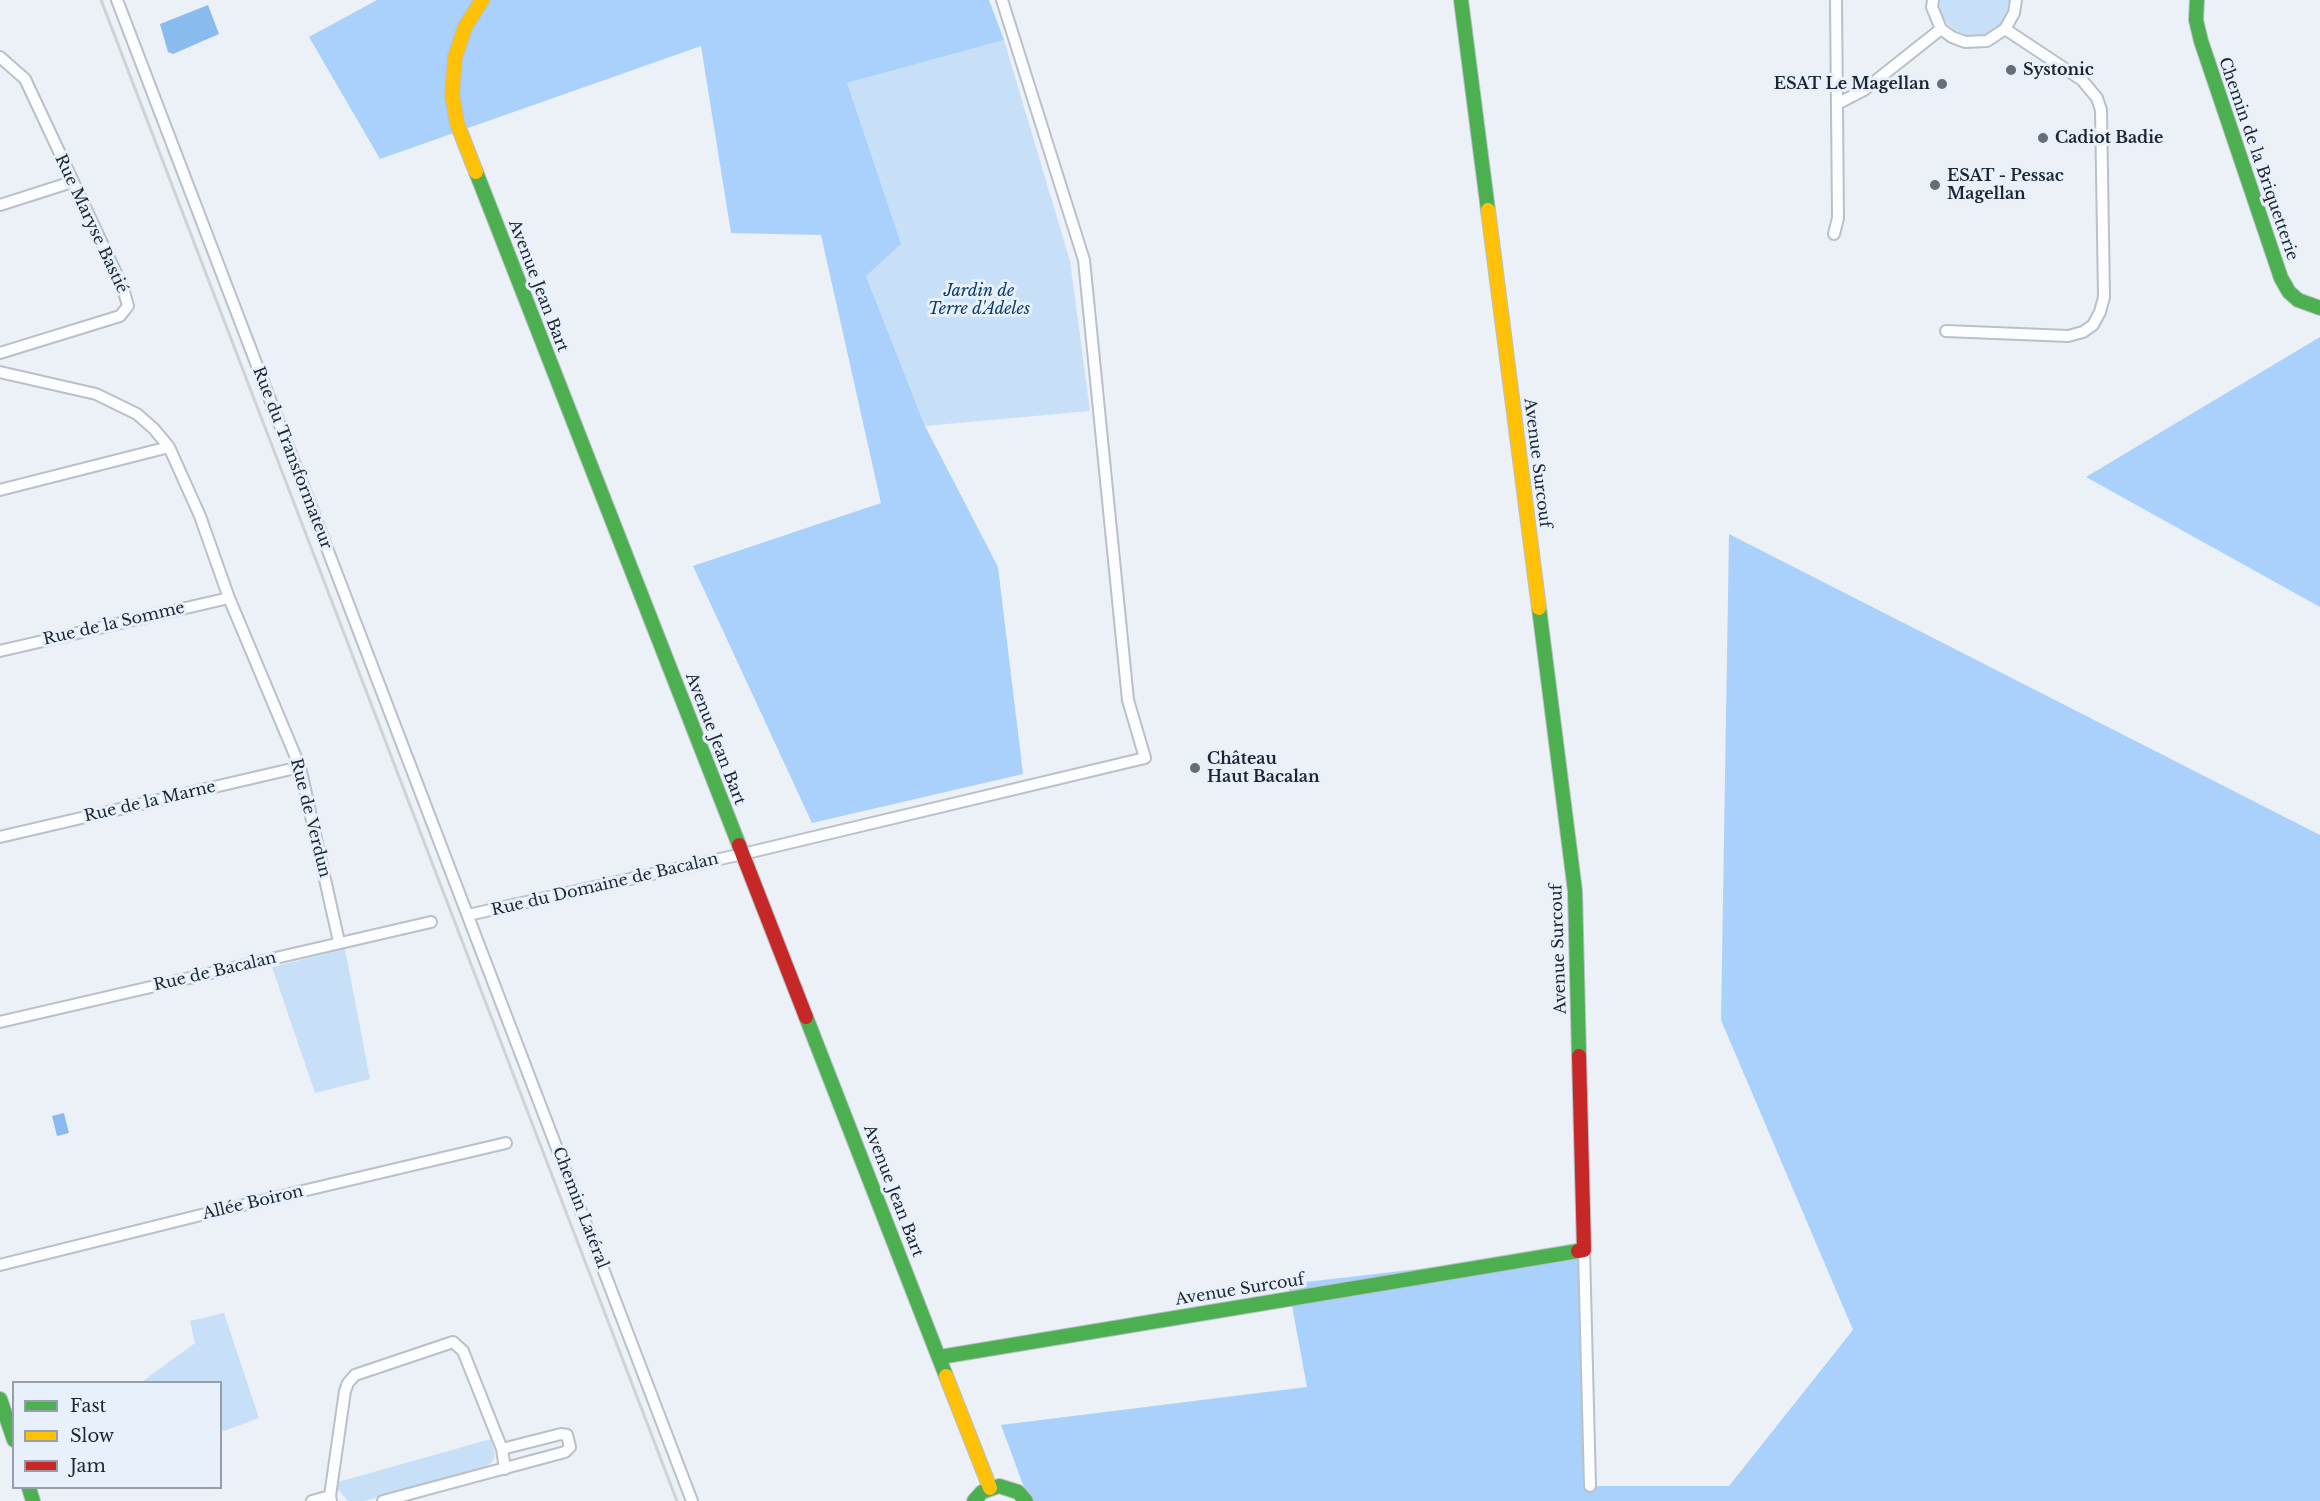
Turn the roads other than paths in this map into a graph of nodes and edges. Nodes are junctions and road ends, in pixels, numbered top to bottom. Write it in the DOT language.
graph roads {
  1 [pos="117,0"];
  2 [pos="482,0"];
  3 [pos="1002,0"];
  4 [pos="1461,0"];
  5 [pos="1836,0"];
  6 [pos="1933,0"];
  7 [pos="2016,0"];
  8 [pos="2197,0"];
  9 [pos="1941,28"];
  10 [pos="2005,29"];
  11 [pos="0,57"];
  12 [pos="1838,104"];
  13 [pos="72,182"];
  14 [pos="0,205"];
  15 [pos="1834,234"];
  16 [pos="2320,308"];
  17 [pos="1946,331"];
  18 [pos="0,353"];
  19 [pos="0,372"];
  20 [pos="169,447"];
  21 [pos="0,490"];
  22 [pos="229,598"];
  23 [pos="0,651"];
  24 [pos="300,767"];
  25 [pos="0,837"];
  26 [pos="743,854"];
  27 [pos="468,915"];
  28 [pos="431,922"];
  29 [pos="339,942"];
  30 [pos="0,1022"];
  31 [pos="506,1143"];
  32 [pos="1584,1250"];
  33 [pos="0,1265"];
  34 [pos="940,1357"];
  35 [pos="0,1399"];
  36 [pos="12,1434"];
  37 [pos="502,1449"];
  38 [pos="505,1469"];
  39 [pos="1590,1486"];
  40 [pos="990,1488"];
  41 [pos="330,1499"];
  42 [pos="312,1501"];
  43 [pos="384,1501"];
  44 [pos="692,1501"];
  45 [pos="974,1501"];
  46 [pos="1026,1501"];
  1 -- 27 [label="street, Rue du Transformateur"];
  2 -- 26 [label="street, Avenue Jean Bart"];
  3 -- 26 [label="street, Rue du Domaine de Bacalan"];
  4 -- 32 [label="street, Avenue Surcouf"];
  5 -- 12 [label="street"];
  6 -- 9 [label="street"];
  7 -- 10 [label="street"];
  8 -- 16 [label="street, Chemin de la Briquetterie"];
  9 -- 10 [label="street"];
  9 -- 12 [label="street"];
  10 -- 17 [label="street"];
  11 -- 13 [label="street, Rue Maryse Bastié"];
  12 -- 15 [label="street"];
  13 -- 14 [label="street"];
  13 -- 18 [label="street, Rue Maryse Bastié"];
  19 -- 20 [label="street, Rue de Verdun"];
  20 -- 21 [label="street"];
  20 -- 22 [label="street, Rue de Verdun"];
  22 -- 23 [label="street, Rue de la Somme"];
  22 -- 24 [label="street, Rue de Verdun"];
  24 -- 25 [label="street, Rue de la Marne"];
  24 -- 29 [label="street, Rue de Verdun"];
  26 -- 27 [label="street, Rue du Domaine de Bacalan"];
  26 -- 34 [label="street, Avenue Jean Bart"];
  27 -- 44 [label="street, Chemin Latéral"];
  28 -- 29 [label="street, Rue de Bacalan"];
  29 -- 30 [label="street, Rue de Bacalan"];
  31 -- 33 [label="street, Allée Boiron"];
  32 -- 34 [label="street, Avenue Surcouf"];
  32 -- 39 [label="street"];
  34 -- 40 [label="street, Avenue Jean Bart"];
  35 -- 36 [label="street"];
  37 -- 38 [label="street"];
  37 -- 38 [label="street"];
  37 -- 41 [label="street"];
  38 -- 43 [label="street"];
  40 -- 45 [label="street"];
  40 -- 46 [label="street"];
  41 -- 42 [label="street"];
}
